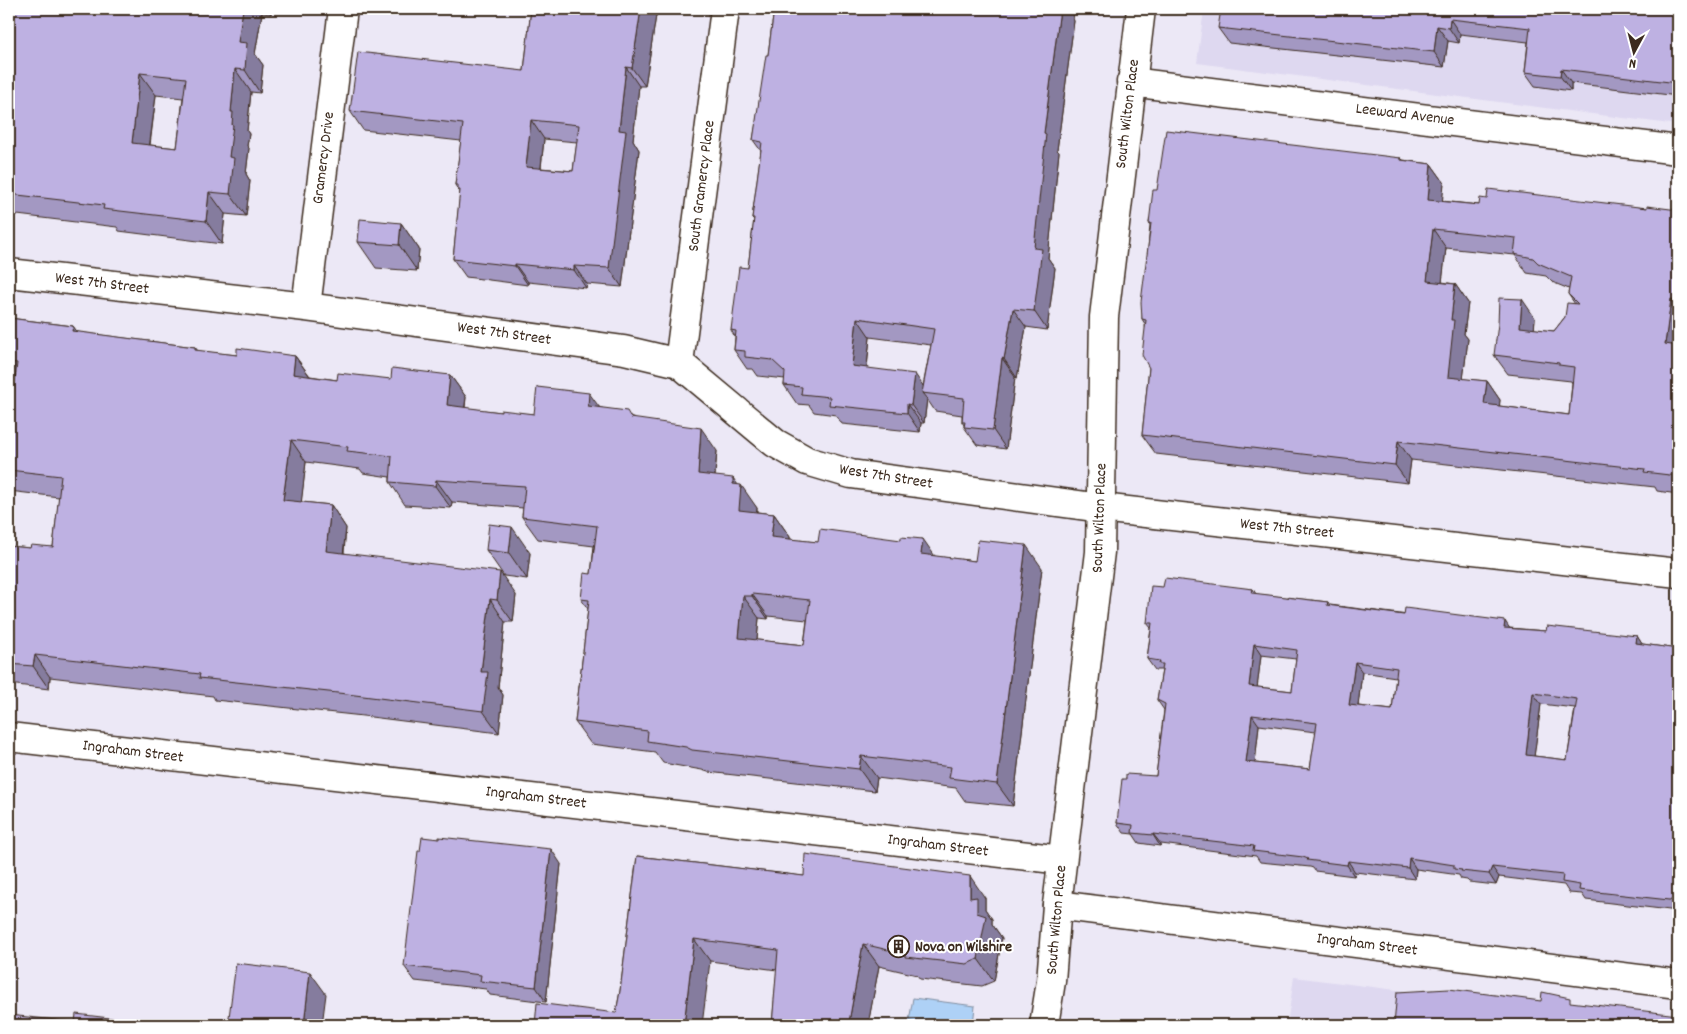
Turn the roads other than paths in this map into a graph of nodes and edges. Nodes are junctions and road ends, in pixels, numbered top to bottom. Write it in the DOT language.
graph roads {
  1 [pos="342,9"];
  2 [pos="724,9"];
  3 [pos="1141,9"];
  4 [pos="1131,82"];
  5 [pos="1678,150"];
  6 [pos="9,273"];
  7 [pos="306,308"];
  8 [pos="679,363"];
  9 [pos="1101,508"];
  10 [pos="1678,573"];
  11 [pos="9,737"];
  12 [pos="1062,860"];
  13 [pos="1057,905"];
  14 [pos="1678,984"];
  15 [pos="1044,1025"];
  1 -- 7 [label="street, Gramercy Drive"];
  2 -- 8 [label="street, South Gramercy Place"];
  3 -- 4 [label="street, South Wilton Place"];
  4 -- 5 [label="street, Leeward Avenue"];
  4 -- 9 [label="street, South Wilton Place"];
  6 -- 7 [label="street, West 7th Street"];
  7 -- 8 [label="street, West 7th Street"];
  8 -- 9 [label="street, West 7th Street"];
  9 -- 10 [label="street, West 7th Street"];
  9 -- 12 [label="street, South Wilton Place"];
  11 -- 12 [label="street, Ingraham Street"];
  12 -- 13 [label="street, South Wilton Place"];
  13 -- 14 [label="street, Ingraham Street"];
  13 -- 15 [label="street, South Wilton Place"];
}
